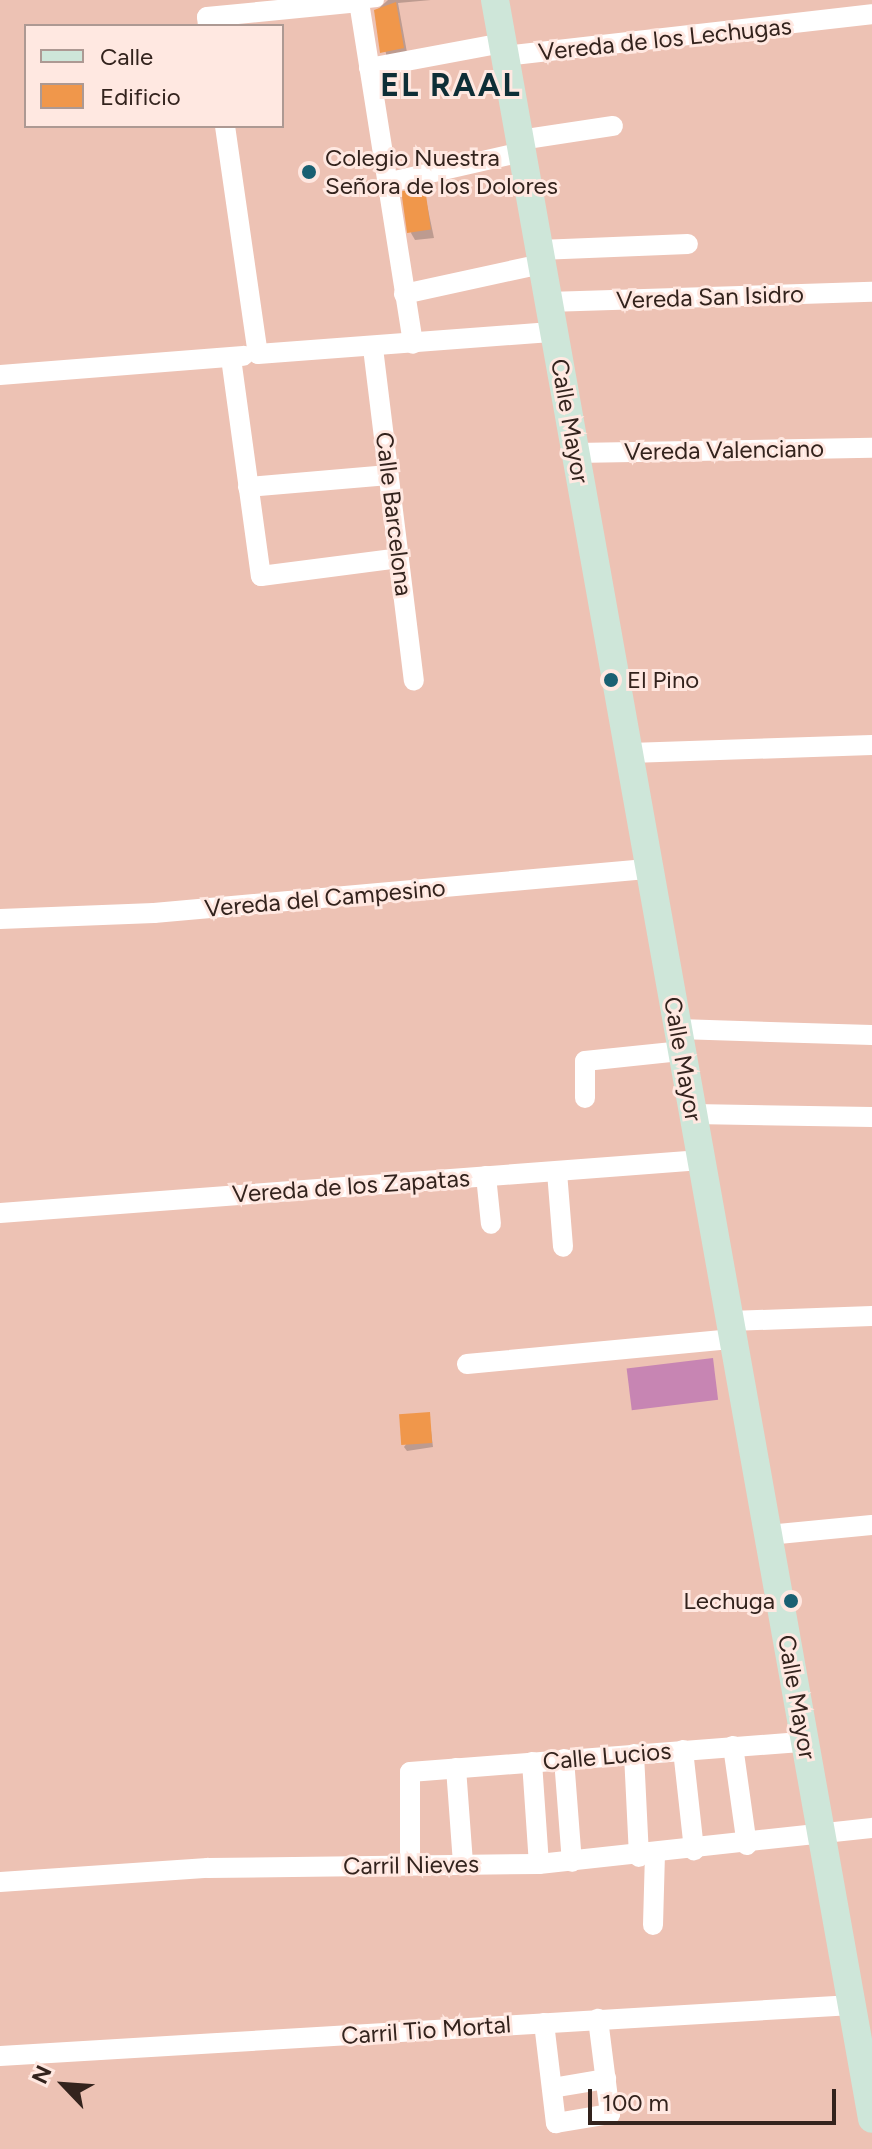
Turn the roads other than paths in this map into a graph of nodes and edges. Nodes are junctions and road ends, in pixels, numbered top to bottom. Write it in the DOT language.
graph roads {
  1 [pos="495,0"];
  2 [pos="368,1"];
  3 [pos="872,14"];
  4 [pos="208,24"];
  5 [pos="504,50"];
  6 [pos="369,68"];
  7 [pos="613,126"];
  8 [pos="225,128"];
  9 [pos="521,146"];
  10 [pos="386,183"];
  11 [pos="688,244"];
  12 [pos="540,257"];
  13 [pos="872,292"];
  14 [pos="404,294"];
  15 [pos="548,302"];
  16 [pos="554,332"];
  17 [pos="413,344"];
  18 [pos="373,348"];
  19 [pos="258,354"];
  20 [pos="231,358"];
  21 [pos="0,375"];
  22 [pos="872,448"];
  23 [pos="575,453"];
  24 [pos="388,475"];
  25 [pos="248,487"];
  26 [pos="399,558"];
  27 [pos="414,680"];
  28 [pos="872,745"];
  29 [pos="630,753"];
  30 [pos="649,869"];
  31 [pos="0,919"];
  32 [pos="872,1035"];
  33 [pos="680,1040"];
  34 [pos="585,1098"];
  35 [pos="693,1114"];
  36 [pos="872,1117"];
  37 [pos="701,1160"];
  38 [pos="557,1172"];
  39 [pos="486,1176"];
  40 [pos="0,1213"];
  41 [pos="491,1224"];
  42 [pos="563,1247"];
  43 [pos="872,1316"];
  44 [pos="731,1330"];
  45 [pos="467,1364"];
  46 [pos="872,1525"];
  47 [pos="768,1535"];
  48 [pos="804,1742"];
  49 [pos="733,1746"];
  50 [pos="683,1750"];
  51 [pos="634,1754"];
  52 [pos="564,1759"];
  53 [pos="532,1762"];
  54 [pos="456,1768"];
  55 [pos="872,1828"];
  56 [pos="821,1833"];
  57 [pos="747,1845"];
  58 [pos="694,1850"];
  59 [pos="647,1856"];
  60 [pos="410,1862"];
  61 [pos="572,1862"];
  62 [pos="463,1863"];
  63 [pos="539,1864"];
  64 [pos="0,1882"];
  65 [pos="653,1925"];
  66 [pos="852,2005"];
  67 [pos="598,2019"];
  68 [pos="544,2023"];
  69 [pos="0,2056"];
  70 [pos="606,2079"];
  71 [pos="552,2088"];
  72 [pos="872,2119"];
  1 -- 5 [label="main road, Calle Mayor"];
  2 -- 4 [label="street"];
  2 -- 6 [label="street"];
  3 -- 5 [label="street, Vereda de los Lechugas"];
  5 -- 6 [label="street, Vereda de los Lechugas"];
  5 -- 9 [label="main road, Calle Mayor"];
  6 -- 10 [label="street"];
  7 -- 9 [label="street"];
  8 -- 19 [label="street"];
  9 -- 10 [label="street"];
  9 -- 12 [label="main road, Calle Mayor"];
  10 -- 14 [label="street"];
  11 -- 12 [label="street"];
  12 -- 14 [label="street"];
  12 -- 15 [label="main road, Calle Mayor"];
  13 -- 15 [label="street, Vereda San Isidro"];
  14 -- 17 [label="street"];
  15 -- 16 [label="main road, Calle Mayor"];
  16 -- 17 [label="street"];
  16 -- 23 [label="main road, Calle Mayor"];
  17 -- 18 [label="street"];
  18 -- 19 [label="street"];
  18 -- 24 [label="street, Calle Barcelona"];
  19 -- 20 [label="street"];
  20 -- 21 [label="street"];
  20 -- 25 [label="street"];
  22 -- 23 [label="street, Vereda Valenciano"];
  23 -- 29 [label="main road, Calle Mayor"];
  24 -- 25 [label="street"];
  24 -- 26 [label="street, Calle Barcelona"];
  25 -- 26 [label="street"];
  26 -- 27 [label="street, Calle Barcelona"];
  28 -- 29 [label="street"];
  29 -- 30 [label="main road, Calle Mayor"];
  30 -- 31 [label="street, Vereda del Campesino"];
  30 -- 33 [label="main road, Calle Mayor"];
  32 -- 33 [label="street"];
  33 -- 34 [label="street"];
  33 -- 35 [label="main road, Calle Mayor"];
  35 -- 36 [label="street"];
  35 -- 37 [label="main road, Calle Mayor"];
  37 -- 38 [label="street, Vereda de los Zapatas"];
  37 -- 44 [label="main road, Calle Mayor"];
  38 -- 39 [label="street, Vereda de los Zapatas"];
  38 -- 42 [label="street"];
  39 -- 40 [label="street, Vereda de los Zapatas"];
  39 -- 41 [label="street"];
  43 -- 44 [label="street"];
  44 -- 45 [label="street"];
  44 -- 47 [label="main road, Calle Mayor"];
  46 -- 47 [label="street"];
  47 -- 48 [label="main road, Calle Mayor"];
  48 -- 49 [label="street, Calle Lucios"];
  48 -- 56 [label="main road, Calle Mayor"];
  49 -- 50 [label="street, Calle Lucios"];
  49 -- 57 [label="street"];
  50 -- 51 [label="street, Calle Lucios"];
  50 -- 58 [label="street"];
  51 -- 52 [label="street, Calle Lucios"];
  51 -- 59 [label="street"];
  52 -- 53 [label="street, Calle Lucios"];
  52 -- 61 [label="street"];
  53 -- 54 [label="street, Calle Lucios"];
  53 -- 63 [label="street"];
  54 -- 60 [label="street, Calle Lucios"];
  54 -- 62 [label="street"];
  55 -- 56 [label="street, Carril Nieves"];
  56 -- 57 [label="street, Carril Nieves"];
  56 -- 66 [label="main road, Calle Mayor"];
  57 -- 58 [label="street, Carril Nieves"];
  58 -- 59 [label="street, Carril Nieves"];
  59 -- 61 [label="street, Carril Nieves"];
  59 -- 65 [label="street"];
  60 -- 62 [label="street, Carril Nieves"];
  60 -- 64 [label="street, Carril Nieves"];
  61 -- 63 [label="street, Carril Nieves"];
  62 -- 63 [label="street, Carril Nieves"];
  66 -- 67 [label="street, Carril Tio Mortal"];
  66 -- 72 [label="main road, Calle Mayor"];
  67 -- 68 [label="street, Carril Tio Mortal"];
  67 -- 70 [label="street"];
  68 -- 69 [label="street, Carril Tio Mortal"];
  68 -- 71 [label="street"];
  70 -- 71 [label="street"];
  70 -- 71 [label="street"];
}
